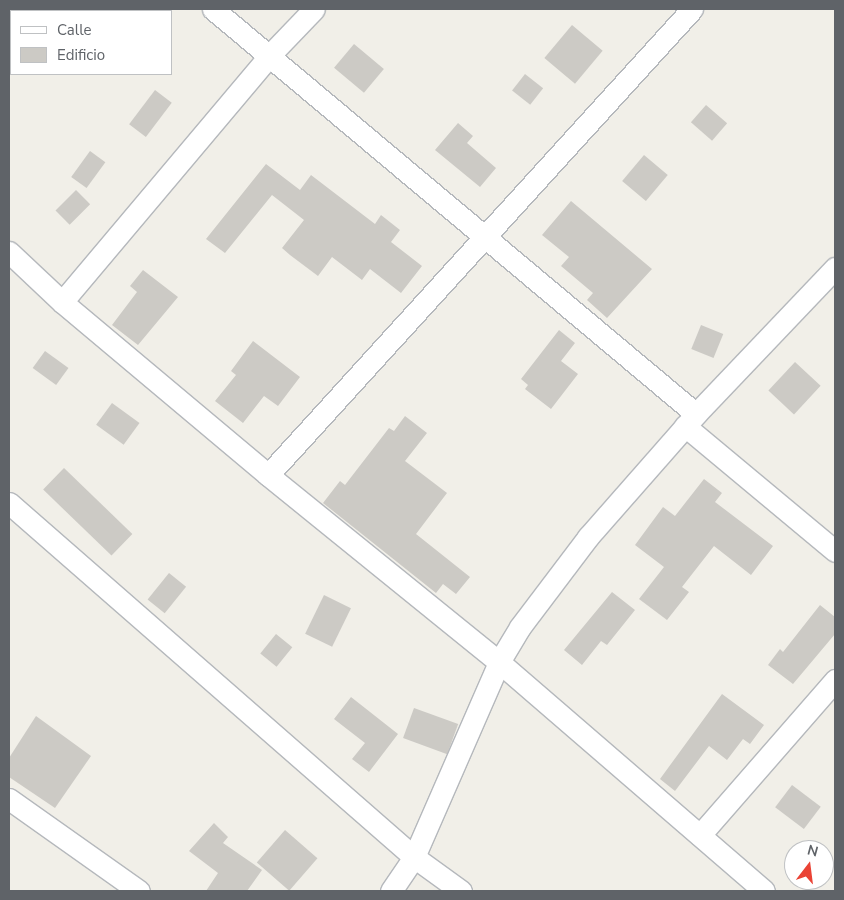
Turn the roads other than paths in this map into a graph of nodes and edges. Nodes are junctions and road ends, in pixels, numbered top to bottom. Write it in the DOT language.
graph roads {
  1 [pos="212,9"];
  2 [pos="314,9"];
  3 [pos="692,9"];
  4 [pos="268,57"];
  5 [pos="486,238"];
  6 [pos="9,252"];
  7 [pos="835,268"];
  8 [pos="62,302"];
  9 [pos="691,420"];
  10 [pos="268,475"];
  11 [pos="9,503"];
  12 [pos="835,550"];
  13 [pos="499,662"];
  14 [pos="835,680"];
  15 [pos="9,799"];
  16 [pos="700,835"];
  17 [pos="414,857"];
  18 [pos="139,891"];
  19 [pos="391,891"];
  20 [pos="461,891"];
  21 [pos="764,891"];
  1 -- 4 [label="street"];
  2 -- 4 [label="street"];
  3 -- 5 [label="street"];
  4 -- 5 [label="street"];
  4 -- 8 [label="street"];
  5 -- 9 [label="street"];
  5 -- 10 [label="street"];
  6 -- 8 [label="street"];
  7 -- 9 [label="street"];
  8 -- 10 [label="street"];
  9 -- 12 [label="street"];
  9 -- 13 [label="street"];
  10 -- 13 [label="street"];
  11 -- 17 [label="street"];
  13 -- 16 [label="street"];
  13 -- 17 [label="street"];
  14 -- 16 [label="street"];
  15 -- 18 [label="street"];
  16 -- 21 [label="street"];
  17 -- 19 [label="street"];
  17 -- 20 [label="street"];
}
